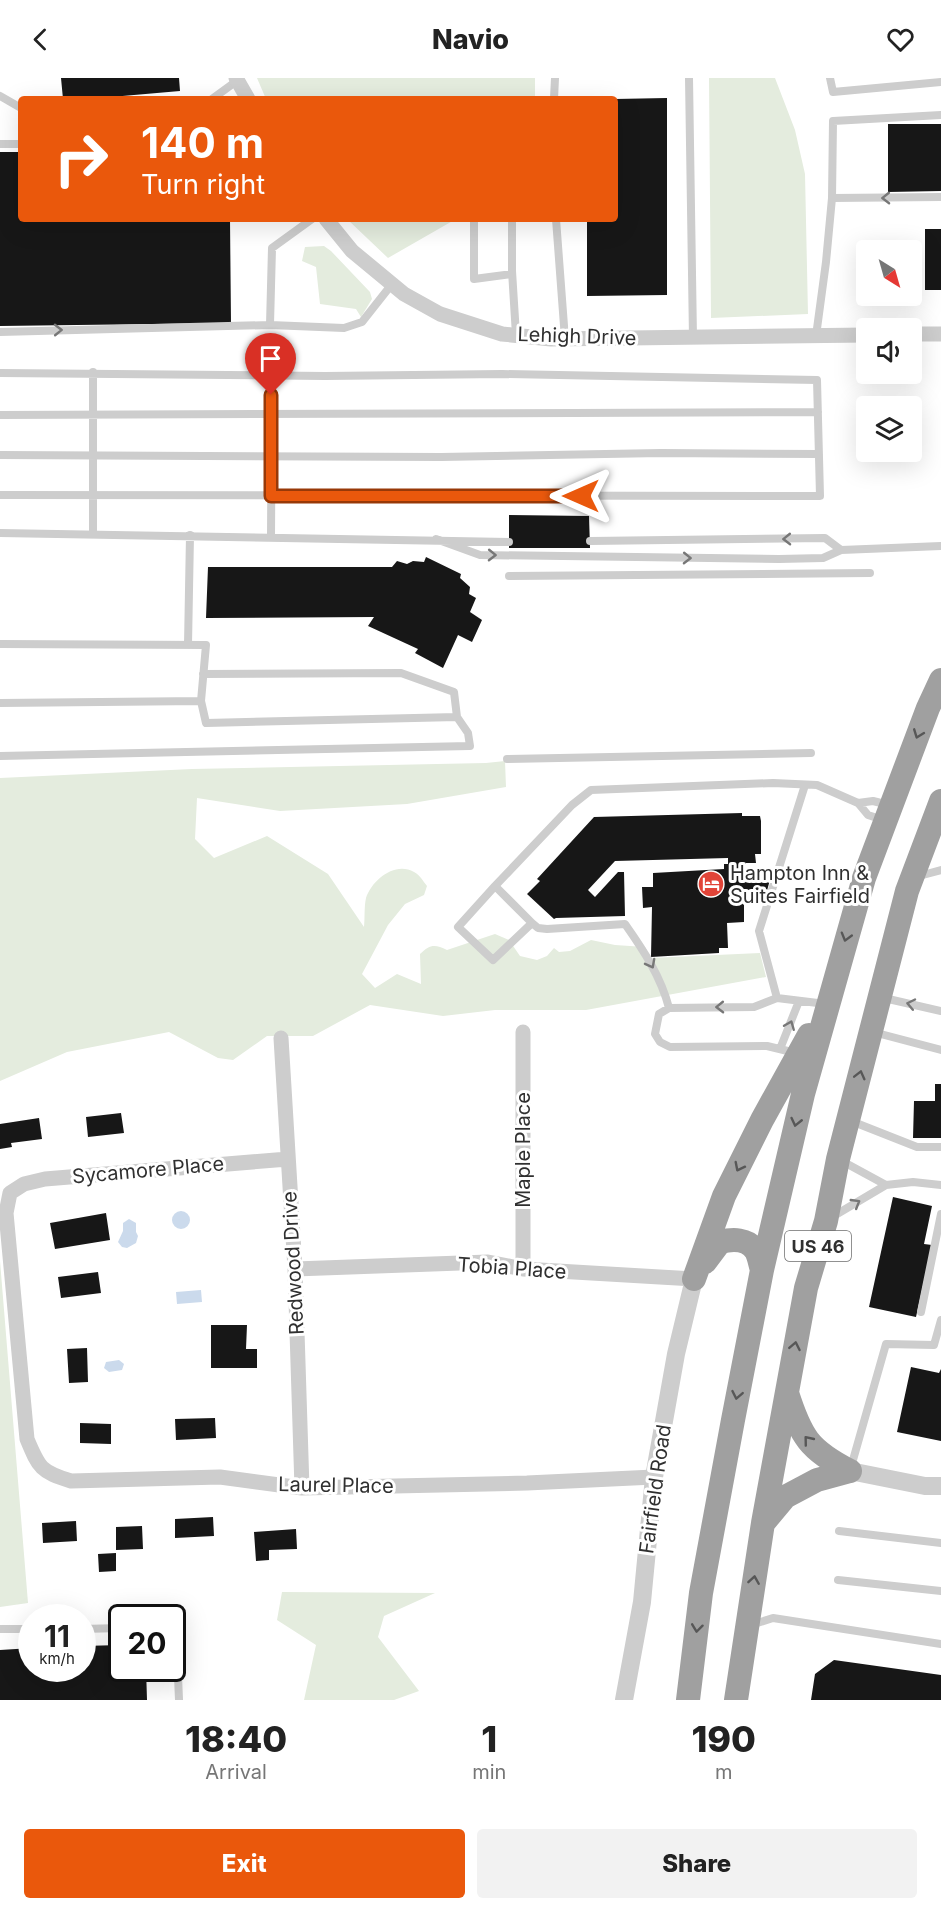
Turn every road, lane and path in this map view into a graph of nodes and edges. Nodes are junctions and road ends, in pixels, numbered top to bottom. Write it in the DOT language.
graph roads {
  1 [pos="555,78"];
  2 [pos="689,78"];
  3 [pos="830,78"];
  4 [pos="237,79"];
  5 [pos="941,82"];
  6 [pos="0,96"];
  7 [pos="216,96"];
  8 [pos="246,96"];
  9 [pos="554,96"];
  10 [pos="18,106"];
  11 [pos="941,115"];
  12 [pos="0,144"];
  13 [pos="18,144"];
  14 [pos="941,197"];
  15 [pos="831,198"];
  16 [pos="308,222"];
  17 [pos="328,222"];
  18 [pos="474,222"];
  19 [pos="512,222"];
  20 [pos="556,222"];
  21 [pos="512,274"];
  22 [pos="392,284"];
  23 [pos="270,325"];
  24 [pos="0,332"];
  25 [pos="922,334"];
  26 [pos="941,334"];
  27 [pos="516,335"];
  28 [pos="856,335"];
  29 [pos="816,336"];
  30 [pos="693,338"];
  31 [pos="565,339"];
  32 [pos="93,372"];
  33 [pos="0,373"];
  34 [pos="272,375"];
  35 [pos="818,412"];
  36 [pos="271,414"];
  37 [pos="0,415"];
  38 [pos="93,415"];
  39 [pos="819,454"];
  40 [pos="0,455"];
  41 [pos="94,455"];
  42 [pos="270,456"];
  43 [pos="0,495"];
  44 [pos="93,495"];
  45 [pos="271,496"];
  46 [pos="0,533"];
  47 [pos="93,534"];
  48 [pos="190,535"];
  49 [pos="271,537"];
  50 [pos="436,539"];
  51 [pos="590,541"];
  52 [pos="509,542"];
  53 [pos="941,546"];
  54 [pos="841,550"];
  55 [pos="870,573"];
  56 [pos="509,576"];
  57 [pos="0,644"];
  58 [pos="188,645"];
  59 [pos="203,674"];
  60 [pos="941,680"];
  61 [pos="201,701"];
  62 [pos="0,703"];
  63 [pos="457,717"];
  64 [pos="811,753"];
  65 [pos="0,756"];
  66 [pos="507,759"];
  67 [pos="805,785"];
  68 [pos="941,801"];
  69 [pos="858,803"];
  70 [pos="888,813"];
  71 [pos="941,870"];
  72 [pos="912,878"];
  73 [pos="495,886"];
  74 [pos="532,923"];
  75 [pos="777,998"];
  76 [pos="880,998"];
  77 [pos="799,1001"];
  78 [pos="827,1005"];
  79 [pos="669,1008"];
  80 [pos="941,1011"];
  81 [pos="523,1032"];
  82 [pos="871,1032"];
  83 [pos="281,1038"];
  84 [pos="941,1050"];
  85 [pos="789,1052"];
  86 [pos="849,1120"];
  87 [pos="941,1147"];
  88 [pos="288,1159"];
  89 [pos="838,1159"];
  90 [pos="886,1185"];
  91 [pos="941,1185"];
  92 [pos="10,1193"];
  93 [pos="941,1214"];
  94 [pos="826,1221"];
  95 [pos="295,1269"];
  96 [pos="523,1269"];
  97 [pos="762,1270"];
  98 [pos="694,1279"];
  99 [pos="921,1312"];
  100 [pos="941,1320"];
  101 [pos="787,1391"];
  102 [pos="850,1471"];
  103 [pos="654,1477"];
  104 [pos="941,1486"];
  105 [pos="302,1488"];
  106 [pos="763,1523"];
  107 [pos="839,1531"];
  108 [pos="941,1543"];
  109 [pos="838,1580"];
  110 [pos="941,1591"];
  111 [pos="747,1626"];
  112 [pos="0,1629"];
  113 [pos="18,1629"];
  114 [pos="941,1644"];
  115 [pos="178,1682"];
  116 [pos="179,1700"];
  117 [pos="624,1700"];
  118 [pos="688,1700"];
  119 [pos="736,1700"];
  1 -- 9 [label="lane"];
  2 -- 30 [label="lane"];
  3 -- 5 [label="lane"];
  4 -- 7 [label="lane"];
  4 -- 8 [label="street"];
  6 -- 10 [label="lane"];
  11 -- 15 [label="lane"];
  12 -- 13 [label="lane"];
  14 -- 15 [label="lane, one-way"];
  15 -- 29 [label="lane"];
  16 -- 23 [label="lane"];
  17 -- 22 [label="street, Lehigh Drive"];
  18 -- 21 [label="lane"];
  19 -- 21 [label="lane"];
  20 -- 31 [label="lane"];
  21 -- 27 [label="lane"];
  22 -- 23 [label="lane"];
  22 -- 27 [label="street, Lehigh Drive"];
  24 -- 23 [label="lane, one-way"];
  25 -- 26 [label="street"];
  27 -- 31 [label="street, Lehigh Drive"];
  28 -- 29 [label="street, Lehigh Drive"];
  29 -- 30 [label="street, Lehigh Drive"];
  30 -- 31 [label="street, Lehigh Drive"];
  32 -- 33 [label="lane"];
  32 -- 34 [label="lane"];
  32 -- 38 [label="lane"];
  34 -- 35 [label="lane"];
  34 -- 36 [label="lane"];
  35 -- 36 [label="lane"];
  35 -- 39 [label="lane"];
  36 -- 38 [label="lane"];
  36 -- 42 [label="lane"];
  37 -- 38 [label="lane"];
  38 -- 41 [label="lane"];
  39 -- 42 [label="lane"];
  39 -- 45 [label="lane"];
  40 -- 41 [label="lane"];
  41 -- 42 [label="lane"];
  41 -- 44 [label="lane"];
  42 -- 45 [label="lane"];
  43 -- 44 [label="lane"];
  44 -- 45 [label="lane"];
  44 -- 47 [label="lane"];
  45 -- 49 [label="lane"];
  46 -- 47 [label="lane"];
  47 -- 48 [label="lane"];
  48 -- 49 [label="lane"];
  48 -- 58 [label="lane"];
  49 -- 50 [label="lane"];
  50 -- 52 [label="lane"];
  50 -- 54 [label="lane, one-way"];
  54 -- 51 [label="lane, one-way"];
  53 -- 54 [label="lane"];
  55 -- 56 [label="lane"];
  57 -- 58 [label="lane"];
  58 -- 59 [label="lane"];
  59 -- 61 [label="lane"];
  59 -- 63 [label="lane"];
  60 -- 70 [label="highway, US 46, one-way"];
  61 -- 62 [label="lane"];
  61 -- 63 [label="lane"];
  63 -- 65 [label="lane"];
  64 -- 66 [label="lane"];
  67 -- 69 [label="lane"];
  67 -- 73 [label="lane"];
  67 -- 75 [label="lane"];
  68 -- 72 [label="highway, US 46"];
  69 -- 70 [label="lane"];
  69 -- 70 [label="lane"];
  70 -- 78 [label="highway, US 46, one-way"];
  71 -- 72 [label="lane"];
  72 -- 76 [label="highway, US 46"];
  73 -- 74 [label="lane"];
  73 -- 74 [label="lane"];
  74 -- 79 [label="lane, one-way"];
  75 -- 77 [label="lane"];
  75 -- 79 [label="lane, one-way"];
  80 -- 76 [label="lane, one-way"];
  76 -- 82 [label="highway, US 46"];
  77 -- 78 [label="lane"];
  85 -- 77 [label="lane, one-way"];
  78 -- 85 [label="highway"];
  78 -- 97 [label="highway, US 46, one-way"];
  79 -- 85 [label="lane"];
  81 -- 96 [label="street, Maple Place"];
  82 -- 84 [label="lane"];
  86 -- 82 [label="highway, US 46, one-way"];
  83 -- 88 [label="street, Redwood Drive"];
  85 -- 98 [label="highway, one-way"];
  86 -- 87 [label="lane"];
  86 -- 89 [label="highway, US 46"];
  88 -- 92 [label="street, Sycamore Place"];
  88 -- 95 [label="street, Redwood Drive"];
  89 -- 90 [label="lane"];
  89 -- 94 [label="highway, US 46"];
  90 -- 91 [label="lane"];
  94 -- 90 [label="lane, one-way"];
  92 -- 105 [label="street, Laurel Place"];
  93 -- 99 [label="lane"];
  101 -- 94 [label="highway, US 46, one-way"];
  95 -- 96 [label="street, Tobia Place"];
  95 -- 105 [label="street, Redwood Drive"];
  96 -- 98 [label="street, Tobia Place"];
  97 -- 98 [label="highway"];
  97 -- 118 [label="highway, US 46, one-way"];
  98 -- 103 [label="street, Fairfield Road"];
  100 -- 102 [label="lane"];
  102 -- 101 [label="highway, one-way"];
  101 -- 106 [label="highway, US 46"];
  102 -- 104 [label="street"];
  102 -- 106 [label="highway"];
  103 -- 105 [label="street, Laurel Place"];
  103 -- 117 [label="street, Fairfield Road"];
  111 -- 106 [label="highway, US 46, one-way"];
  107 -- 108 [label="lane"];
  109 -- 110 [label="lane"];
  111 -- 114 [label="lane"];
  111 -- 119 [label="highway, US 46"];
  112 -- 113 [label="lane"];
  115 -- 116 [label="lane"];
}
